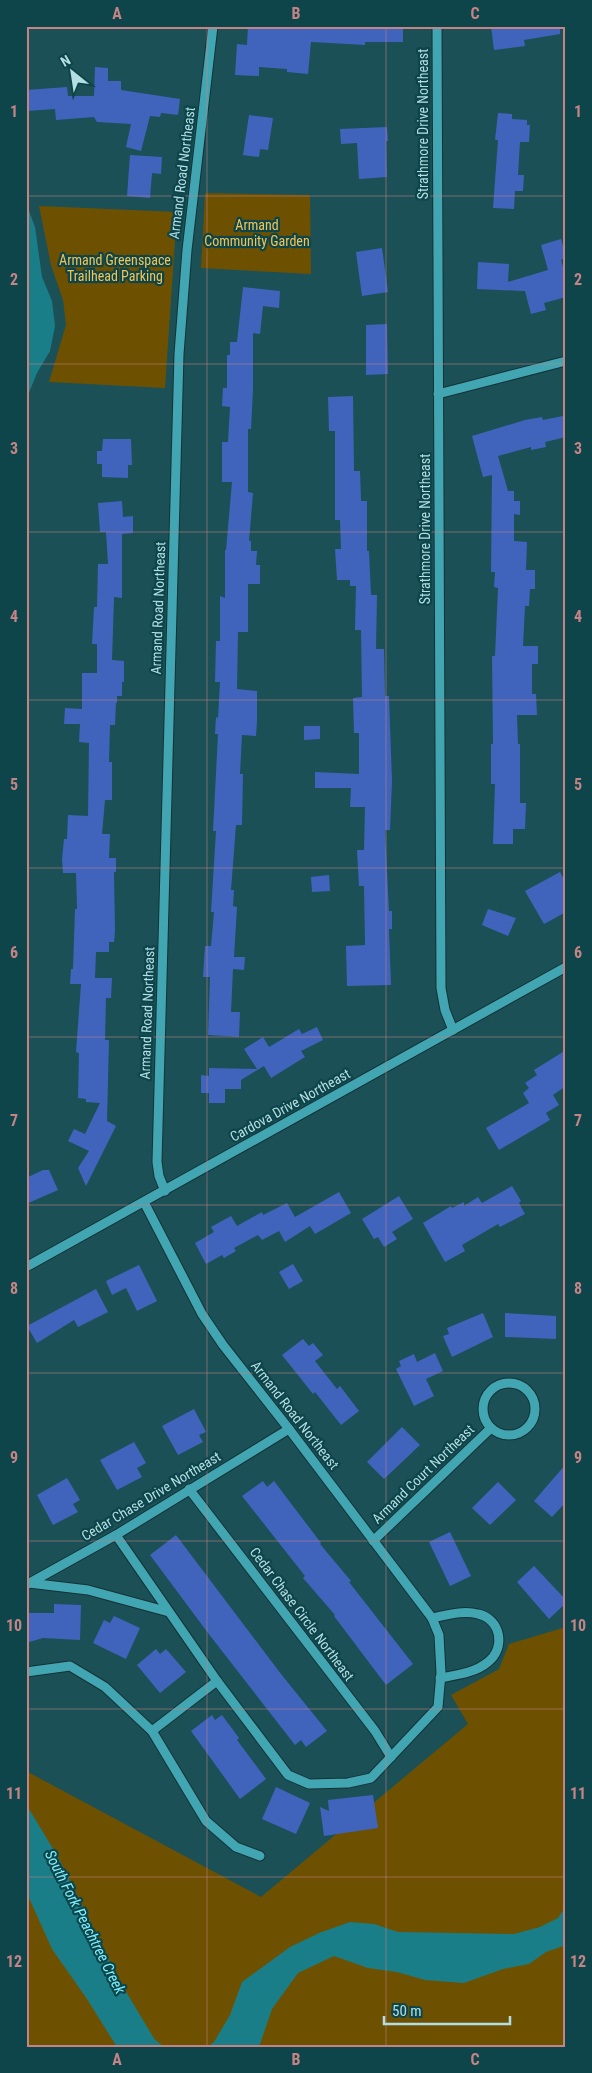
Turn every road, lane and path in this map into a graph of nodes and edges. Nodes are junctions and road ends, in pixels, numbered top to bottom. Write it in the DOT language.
graph roads {
  1 [pos="213,26"];
  2 [pos="437,26"];
  3 [pos="566,362"];
  4 [pos="438,394"];
  5 [pos="566,967"];
  6 [pos="453,1030"];
  7 [pos="165,1191"];
  8 [pos="144,1202"];
  9 [pos="26,1267"];
  10 [pos="289,1428"];
  11 [pos="491,1428"];
  12 [pos="189,1490"];
  13 [pos="116,1535"];
  14 [pos="374,1541"];
  15 [pos="27,1584"];
  16 [pos="169,1612"];
  17 [pos="432,1618"];
  18 [pos="26,1672"];
  19 [pos="440,1678"];
  20 [pos="217,1681"];
  21 [pos="152,1731"];
  22 [pos="391,1757"];
  23 [pos="260,1856"];
  1 -- 7 [label="street, Armand Road Northeast"];
  2 -- 4 [label="street, Strathmore Drive Northeast"];
  3 -- 4 [label="street"];
  4 -- 6 [label="street, Strathmore Drive Northeast"];
  5 -- 6 [label="street, Cardova Drive Northeast"];
  6 -- 7 [label="street, Cardova Drive Northeast"];
  7 -- 8 [label="street, Cardova Drive Northeast"];
  8 -- 9 [label="street, Cardova Drive Northeast"];
  8 -- 10 [label="street, Armand Road Northeast"];
  10 -- 12 [label="street, Cedar Chase Drive Northeast"];
  10 -- 14 [label="street, Armand Road Northeast"];
  11 -- 11 [label="street, Armand Court Northeast"];
  11 -- 14 [label="street, Armand Court Northeast"];
  12 -- 13 [label="street, Cedar Chase Drive Northeast"];
  12 -- 22 [label="street, Cedar Chase Circle Northeast"];
  13 -- 15 [label="street, Cedar Chase Drive Northeast"];
  13 -- 16 [label="street"];
  14 -- 17 [label="street, Armand Road Northeast"];
  15 -- 16 [label="street"];
  16 -- 20 [label="street"];
  17 -- 19 [label="street, Armand Road Northeast"];
  17 -- 19 [label="street"];
  18 -- 21 [label="street"];
  19 -- 22 [label="street"];
  20 -- 21 [label="street"];
  20 -- 22 [label="street"];
  21 -- 23 [label="street"];
}
